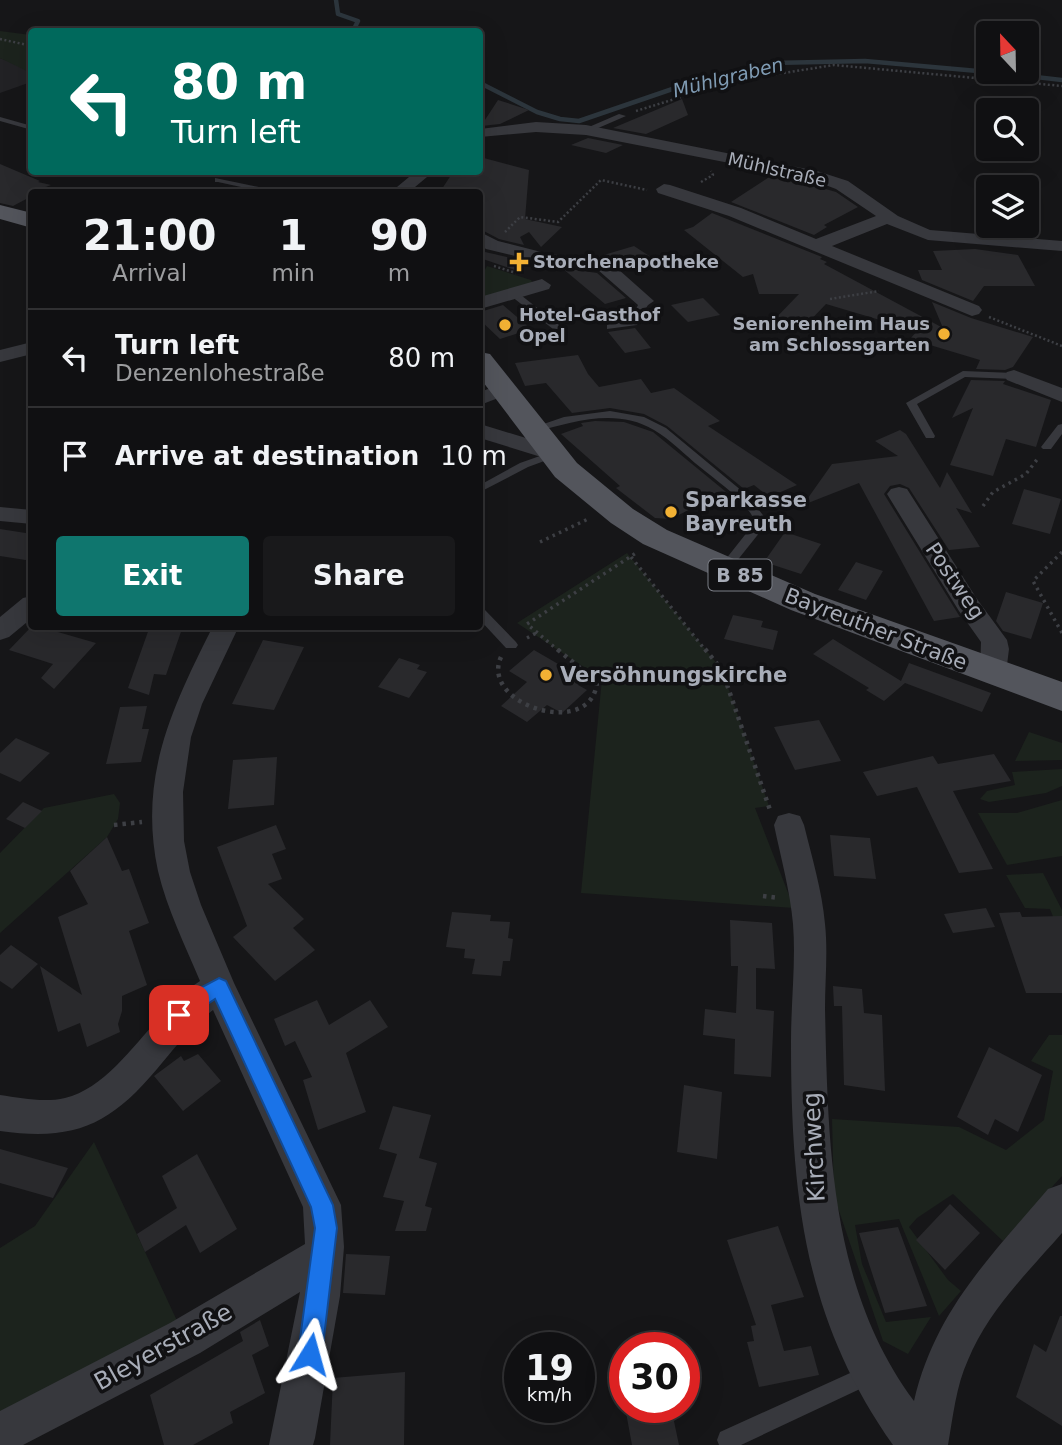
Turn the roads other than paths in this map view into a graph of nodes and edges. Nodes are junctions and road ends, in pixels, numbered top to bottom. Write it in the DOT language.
graph roads {
  1 [pos="622,116"];
  2 [pos="0,119"];
  3 [pos="28,127"];
  4 [pos="586,130"];
  5 [pos="483,133"];
  6 [pos="422,175"];
  7 [pos="218,180"];
  8 [pos="259,189"];
  9 [pos="410,189"];
  10 [pos="664,190"];
  11 [pos="0,212"];
  12 [pos="886,218"];
  13 [pos="28,220"];
  14 [pos="486,241"];
  15 [pos="818,245"];
  16 [pos="1062,247"];
  17 [pos="541,285"];
  18 [pos="514,293"];
  19 [pos="645,301"];
  20 [pos="483,302"];
  21 [pos="972,310"];
  22 [pos="555,327"];
  23 [pos="610,327"];
  24 [pos="28,349"];
  25 [pos="0,356"];
  26 [pos="483,368"];
  27 [pos="1014,376"];
  28 [pos="492,394"];
  29 [pos="1062,396"];
  30 [pos="1062,427"];
  31 [pos="483,432"];
  32 [pos="930,436"];
  33 [pos="544,442"];
  34 [pos="1046,447"];
  35 [pos="483,487"];
  36 [pos="899,494"];
  37 [pos="0,514"];
  38 [pos="28,517"];
  39 [pos="724,569"];
  40 [pos="0,601"];
  41 [pos="28,603"];
  42 [pos="28,606"];
  43 [pos="483,616"];
  44 [pos="224,630"];
  45 [pos="0,631"];
  46 [pos="511,645"];
  47 [pos="993,673"];
  48 [pos="1062,697"];
  49 [pos="789,825"];
  50 [pos="219,987"];
  51 [pos="0,1113"];
  52 [pos="1062,1203"];
  53 [pos="324,1255"];
  54 [pos="870,1374"];
  55 [pos="0,1434"];
  56 [pos="728,1440"];
  57 [pos="292,1443"];
  58 [pos="919,1445"];
  59 [pos="926,1445"];
  1 -- 4 [label="lane"];
  2 -- 3 [label="lane"];
  4 -- 5 [label="street, Mühlstraße"];
  4 -- 12 [label="street, Mühlstraße"];
  6 -- 9 [label="street"];
  7 -- 8 [label="lane"];
  10 -- 15 [label="street"];
  11 -- 13 [label="main road"];
  12 -- 15 [label="street"];
  12 -- 16 [label="street, Mühlstraße"];
  14 -- 19 [label="street"];
  15 -- 21 [label="street"];
  17 -- 18 [label="street"];
  18 -- 20 [label="street"];
  18 -- 22 [label="lane"];
  19 -- 23 [label="lane"];
  24 -- 25 [label="street"];
  26 -- 28 [label="main road, Bayreuther Straße / B 85"];
  27 -- 29 [label="street"];
  27 -- 32 [label="lane"];
  28 -- 33 [label="main road, Bayreuther Straße / B 85"];
  30 -- 34 [label="lane"];
  31 -- 33 [label="street"];
  33 -- 35 [label="lane"];
  33 -- 39 [label="main road, Bayreuther Straße / B 85"];
  33 -- 39 [label="lane"];
  36 -- 47 [label="street, Postweg"];
  37 -- 38 [label="street"];
  39 -- 47 [label="main road, Bayreuther Straße / B 85"];
  40 -- 41 [label="street"];
  42 -- 45 [label="street"];
  43 -- 46 [label="lane"];
  44 -- 50 [label="street"];
  47 -- 48 [label="main road, Bayreuther Straße / B 85"];
  49 -- 54 [label="street, Kirchweg"];
  50 -- 51 [label="street"];
  50 -- 53 [label="street"];
  52 -- 59 [label="street"];
  53 -- 55 [label="street, Bleyerstraße"];
  53 -- 57 [label="street"];
  54 -- 56 [label="lane"];
  54 -- 58 [label="street, Kirchweg"];
}
